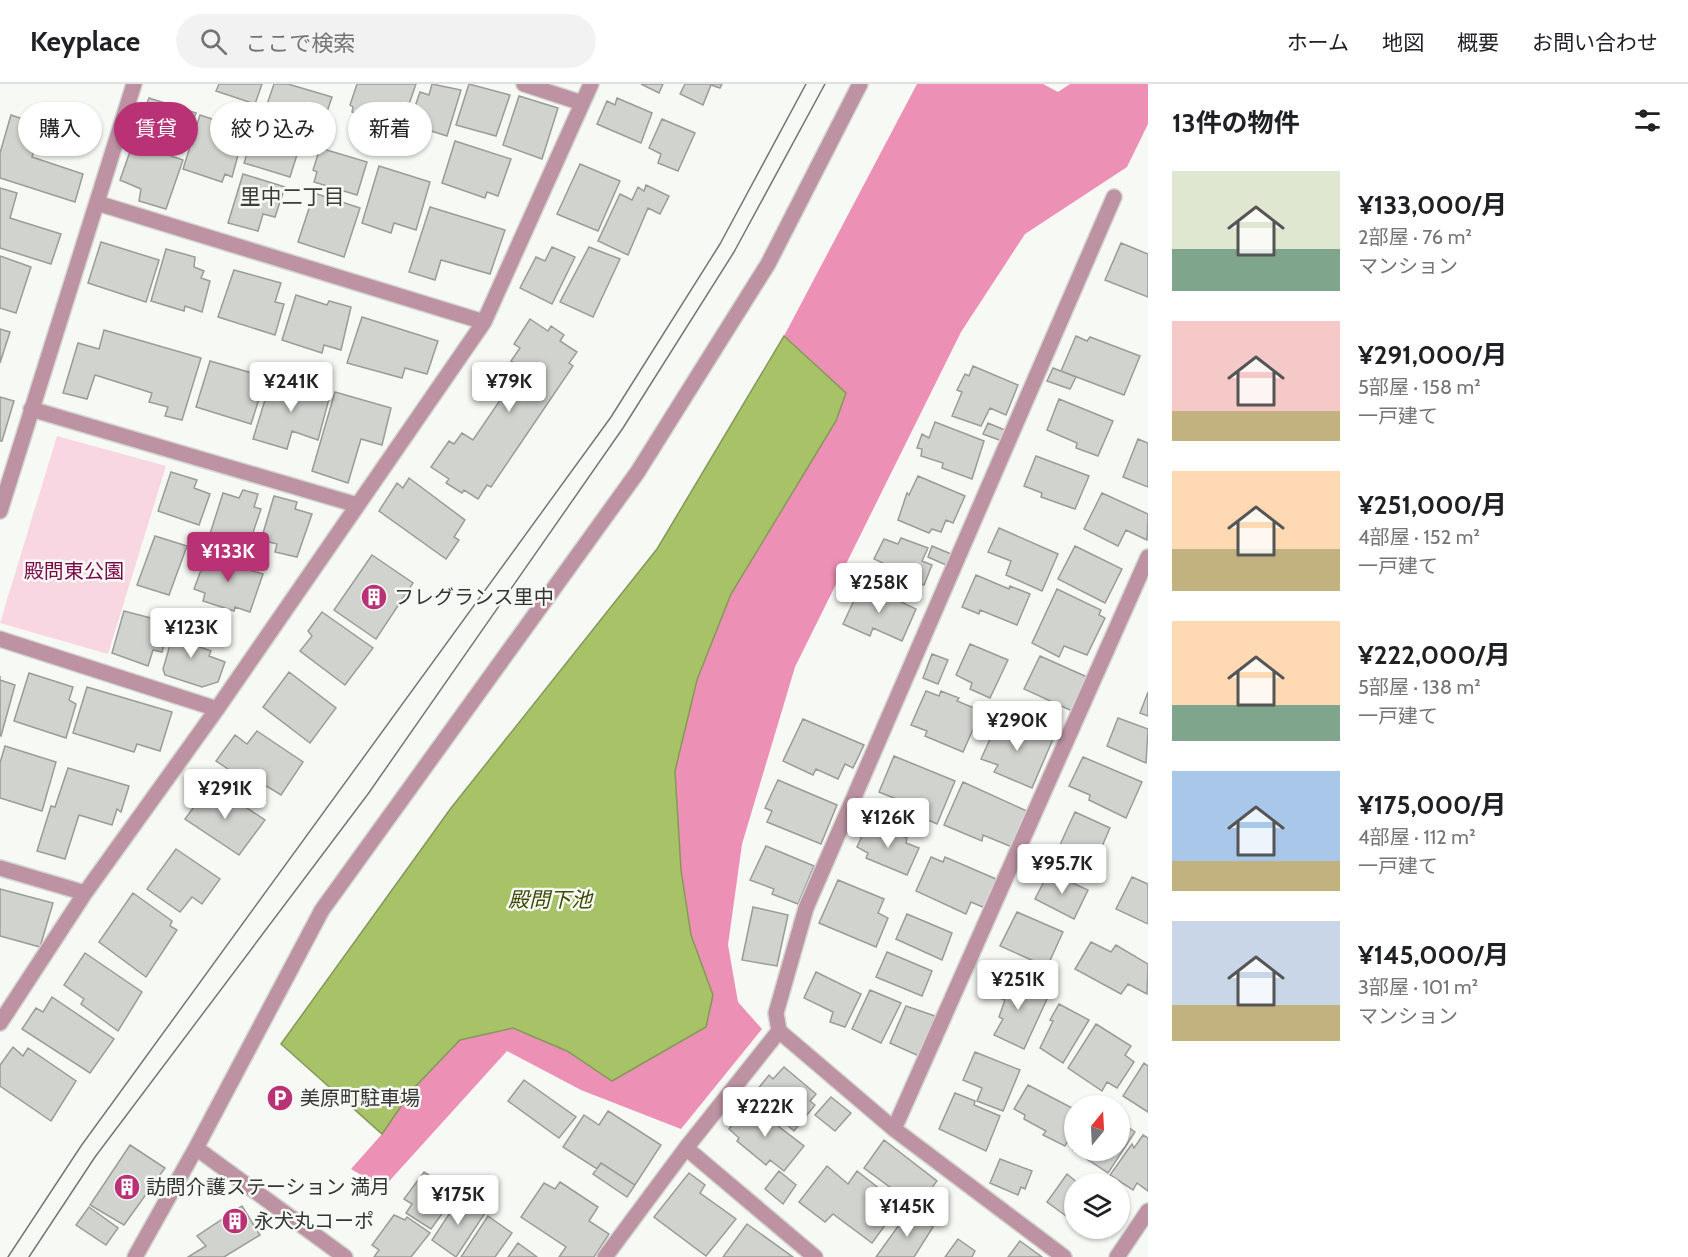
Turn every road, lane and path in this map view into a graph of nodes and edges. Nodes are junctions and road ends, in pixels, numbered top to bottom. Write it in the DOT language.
graph roads {
  1 [pos="134,84"];
  2 [pos="524,84"];
  3 [pos="591,84"];
  4 [pos="860,84"];
  5 [pos="582,103"];
  6 [pos="1114,197"];
  7 [pos="97,203"];
  8 [pos="484,322"];
  9 [pos="31,410"];
  10 [pos="357,505"];
  11 [pos="0,511"];
  12 [pos="1148,557"];
  13 [pos="0,639"];
  14 [pos="217,709"];
  15 [pos="0,868"];
  16 [pos="86,893"];
  17 [pos="0,1023"];
  18 [pos="779,1031"];
  19 [pos="894,1129"];
  20 [pos="196,1148"];
  21 [pos="686,1148"];
  22 [pos="1148,1211"];
  23 [pos="135,1257"];
  24 [pos="345,1257"];
  25 [pos="606,1257"];
  26 [pos="815,1257"];
  27 [pos="1064,1257"];
  28 [pos="1117,1257"];
  1 -- 7 [label="street"];
  2 -- 5 [label="street"];
  3 -- 5 [label="street"];
  4 -- 20 [label="street"];
  5 -- 8 [label="street"];
  6 -- 18 [label="street"];
  7 -- 8 [label="street"];
  7 -- 9 [label="street"];
  8 -- 10 [label="street"];
  9 -- 10 [label="street"];
  9 -- 11 [label="street"];
  10 -- 14 [label="street"];
  12 -- 19 [label="street"];
  13 -- 14 [label="street"];
  14 -- 16 [label="street"];
  15 -- 16 [label="street"];
  16 -- 17 [label="street"];
  18 -- 19 [label="street"];
  18 -- 21 [label="street"];
  19 -- 27 [label="street"];
  20 -- 23 [label="street"];
  20 -- 24 [label="street"];
  21 -- 25 [label="street"];
  21 -- 26 [label="street"];
  22 -- 28 [label="street"];
}
